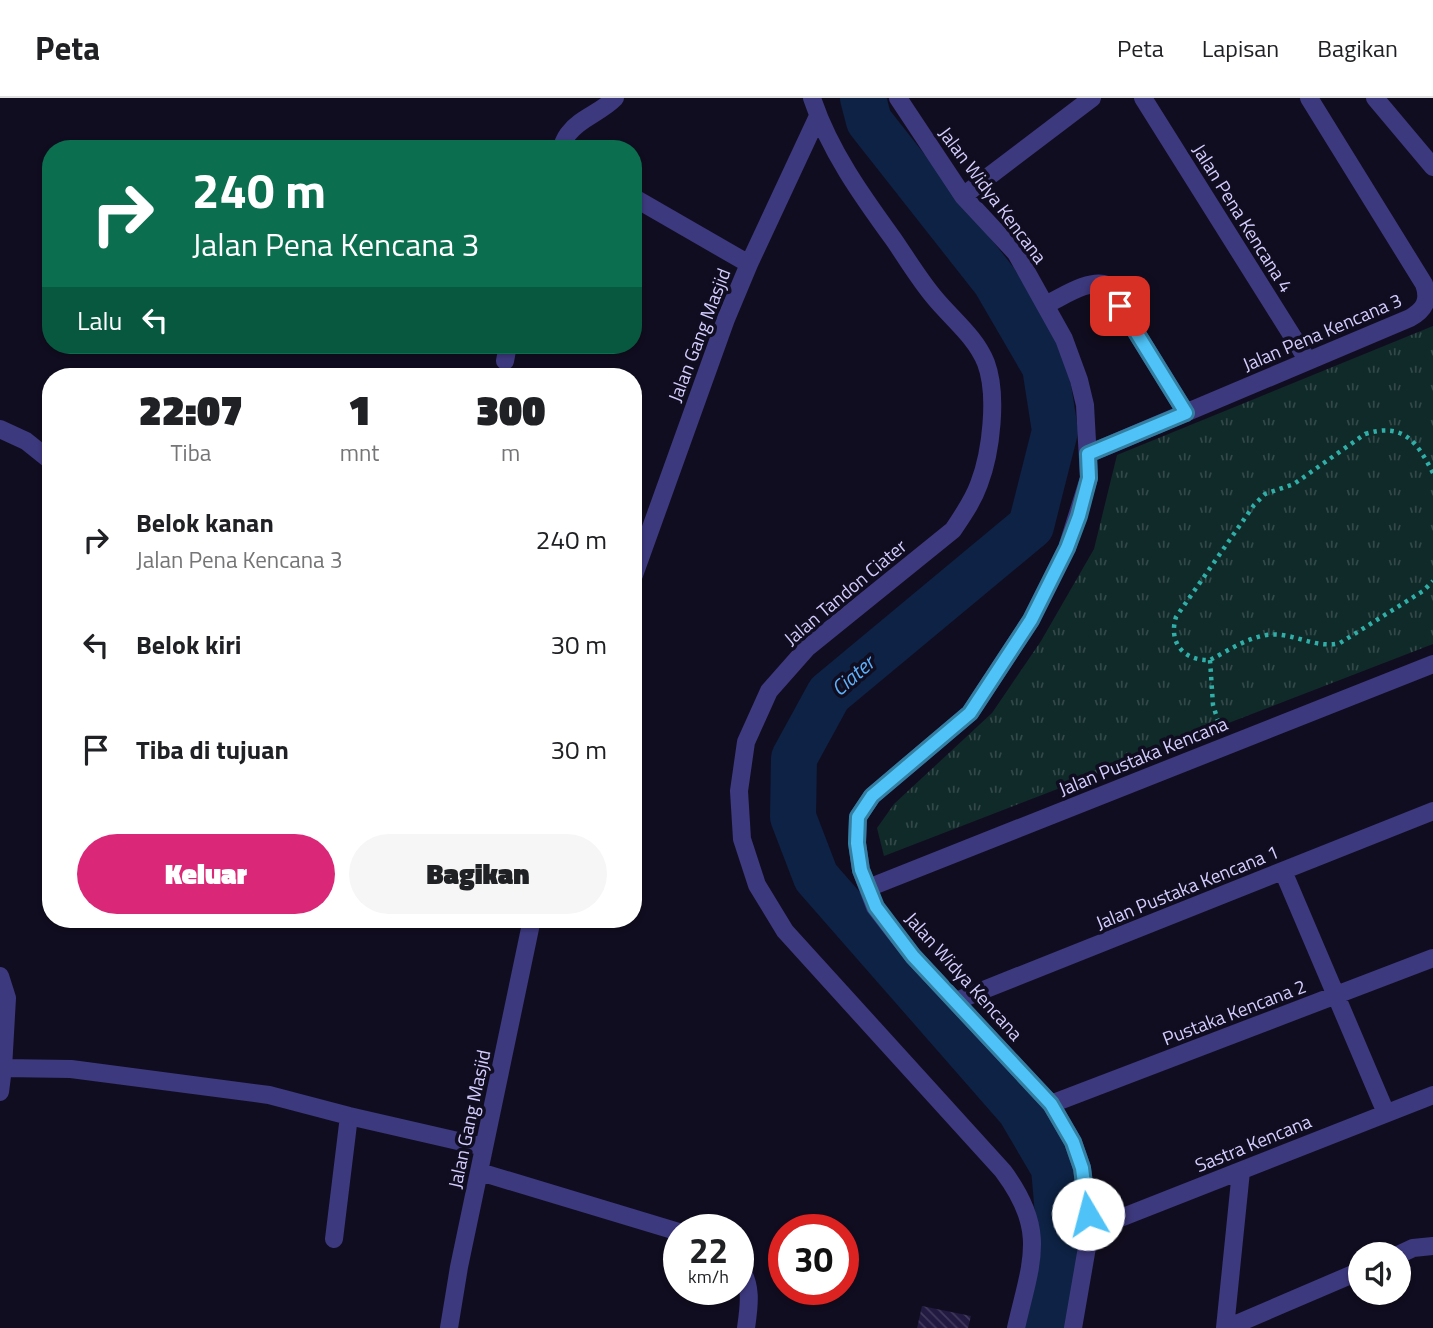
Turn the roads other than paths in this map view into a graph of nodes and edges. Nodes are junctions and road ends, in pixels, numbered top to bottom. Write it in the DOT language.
graph roads {
  1 [pos="615,98"];
  2 [pos="811,98"];
  3 [pos="898,98"];
  4 [pos="1092,98"];
  5 [pos="1143,98"];
  6 [pos="1309,98"];
  7 [pos="1375,98"];
  8 [pos="818,116"];
  9 [pos="566,140"];
  10 [pos="1433,167"];
  11 [pos="963,197"];
  12 [pos="642,202"];
  13 [pos="749,264"];
  14 [pos="1045,305"];
  15 [pos="1308,361"];
  16 [pos="1186,413"];
  17 [pos="0,429"];
  18 [pos="42,454"];
  19 [pos="1088,454"];
  20 [pos="642,553"];
  21 [pos="1433,664"];
  22 [pos="1433,811"];
  23 [pos="1283,871"];
  24 [pos="868,888"];
  25 [pos="530,928"];
  26 [pos="1433,958"];
  27 [pos="0,976"];
  28 [pos="1335,995"];
  29 [pos="956,1001"];
  30 [pos="2,1068"];
  31 [pos="0,1092"];
  32 [pos="1432,1096"];
  33 [pos="1051,1104"];
  34 [pos="1386,1113"];
  35 [pos="349,1116"];
  36 [pos="484,1147"];
  37 [pos="1241,1171"];
  38 [pos="480,1172"];
  39 [pos="663,1227"];
  40 [pos="1090,1230"];
  41 [pos="334,1239"];
  42 [pos="1433,1246"];
  43 [pos="1411,1249"];
  44 [pos="1348,1276"];
  45 [pos="749,1305"];
  46 [pos="449,1328"];
  47 [pos="746,1328"];
  48 [pos="1016,1328"];
  49 [pos="1073,1328"];
  50 [pos="1226,1328"];
  1 -- 9 [label="street"];
  2 -- 8 [label="street, Jalan Tandon Ciater"];
  3 -- 11 [label="street, Jalan Widya Kencana"];
  4 -- 11 [label="street"];
  5 -- 15 [label="street, Jalan Pena Kencana 4"];
  6 -- 15 [label="street, Jalan Pena Kencana 3"];
  7 -- 10 [label="street"];
  8 -- 13 [label="street, Jalan Gang Masjid"];
  8 -- 48 [label="street, Jalan Tandon Ciater"];
  11 -- 14 [label="street, Jalan Widya Kencana"];
  12 -- 13 [label="street"];
  13 -- 20 [label="street, Jalan Gang Masjid"];
  14 -- 16 [label="street"];
  14 -- 19 [label="street, Jalan Widya Kencana"];
  15 -- 16 [label="street, Jalan Pena Kencana 3"];
  16 -- 19 [label="street, Jalan Pena Kencana 3"];
  17 -- 18 [label="street"];
  19 -- 24 [label="street, Jalan Widya Kencana"];
  21 -- 24 [label="street, Jalan Pustaka Kencana"];
  22 -- 23 [label="street, Jalan Pustaka Kencana 1"];
  23 -- 28 [label="street"];
  23 -- 29 [label="street, Jalan Pustaka Kencana 1"];
  24 -- 29 [label="street, Jalan Widya Kencana"];
  25 -- 36 [label="street, Jalan Gang Masjid"];
  26 -- 28 [label="street, Pustaka Kencana 2"];
  27 -- 30 [label="street"];
  28 -- 33 [label="street, Pustaka Kencana 2"];
  28 -- 34 [label="street"];
  29 -- 33 [label="street, Jalan Widya Kencana"];
  30 -- 31 [label="street"];
  30 -- 35 [label="street"];
  32 -- 34 [label="street, Sastra Kencana"];
  33 -- 40 [label="street, Jalan Widya Kencana"];
  34 -- 37 [label="street, Sastra Kencana"];
  35 -- 36 [label="street"];
  35 -- 41 [label="street"];
  36 -- 38 [label="street, Jalan Gang Masjid"];
  37 -- 40 [label="street, Sastra Kencana"];
  37 -- 50 [label="street"];
  38 -- 39 [label="street"];
  38 -- 46 [label="street, Jalan Gang Masjid"];
  40 -- 49 [label="street, Jalan Widya Kencana"];
  42 -- 43 [label="street"];
  44 -- 50 [label="street"];
  45 -- 47 [label="street"];
}
